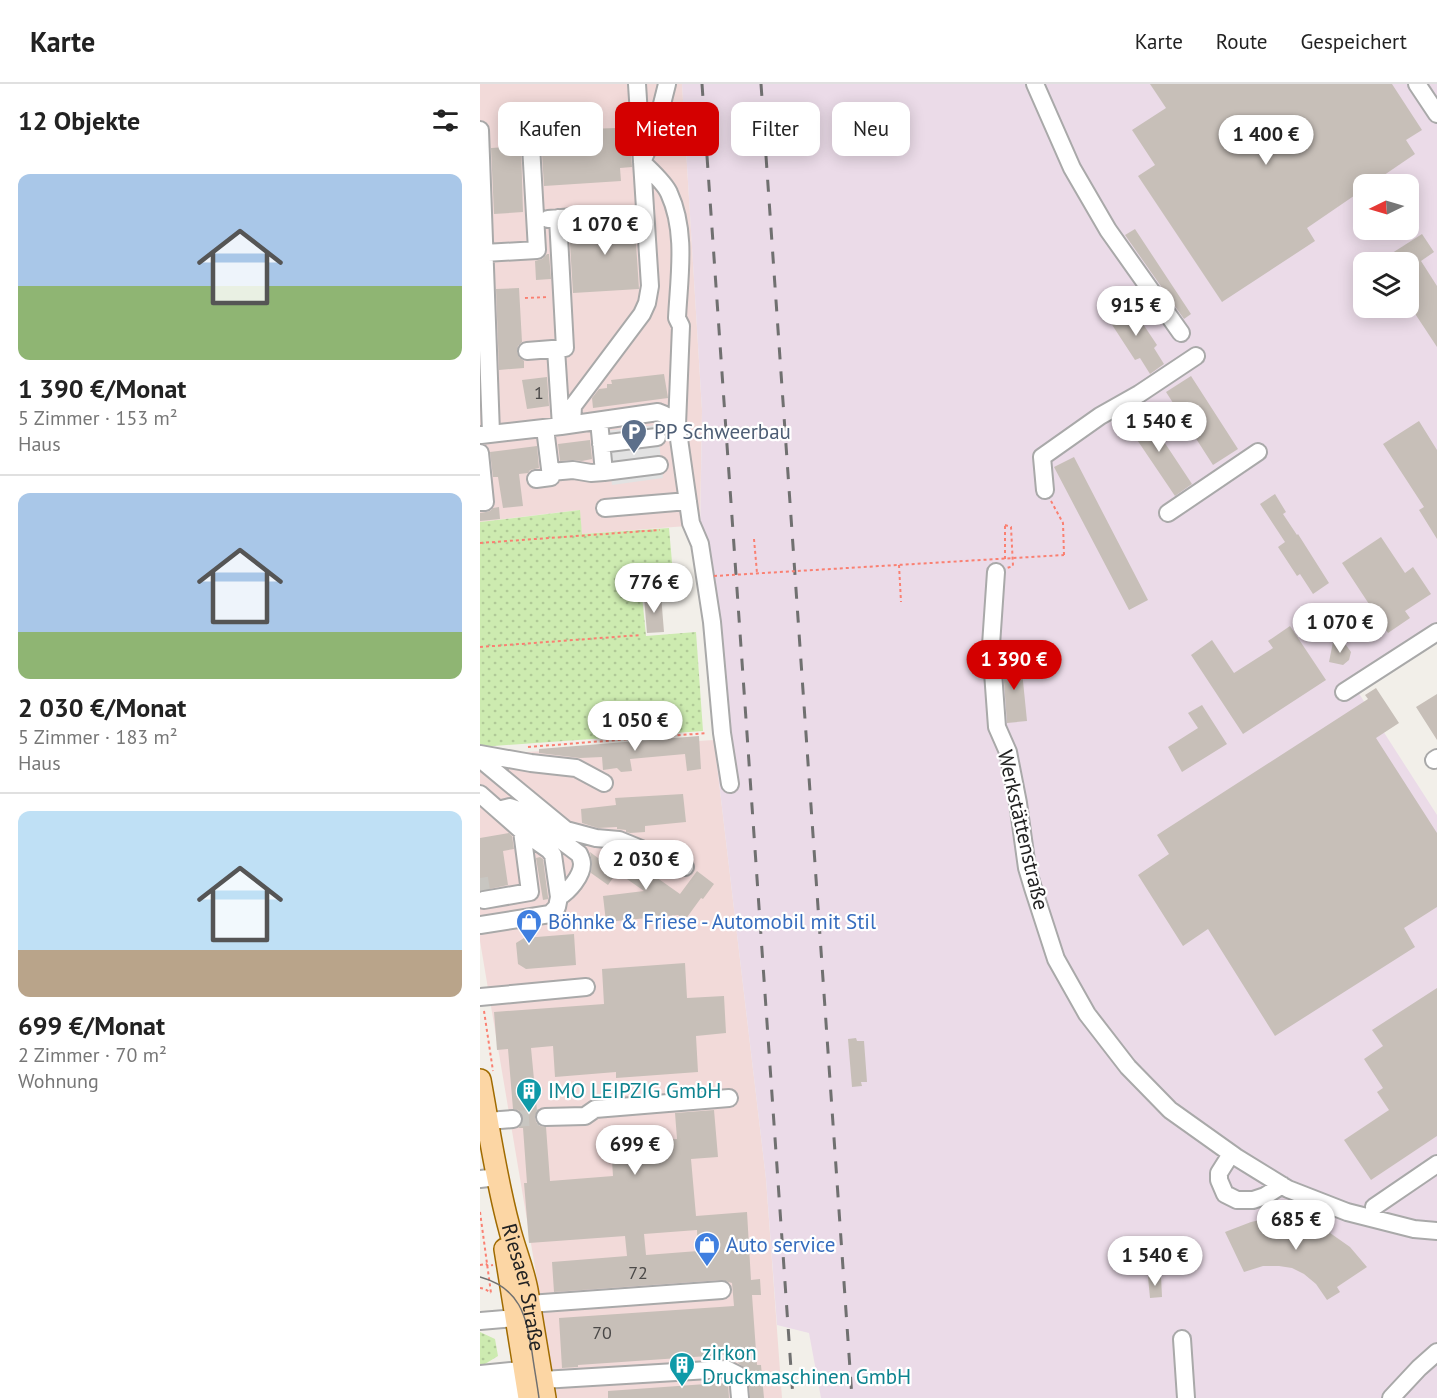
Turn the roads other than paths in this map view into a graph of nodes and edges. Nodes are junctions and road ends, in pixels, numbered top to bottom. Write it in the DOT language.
graph roads {
  1 [pos="637,84"];
  2 [pos="667,84"];
  3 [pos="1035,84"];
  4 [pos="1417,84"];
  5 [pos="1437,114"];
  6 [pos="480,130"];
  7 [pos="532,156"];
  8 [pos="642,162"];
  9 [pos="601,215"];
  10 [pos="558,218"];
  11 [pos="535,220"];
  12 [pos="484,253"];
  13 [pos="482,285"];
  14 [pos="483,310"];
  15 [pos="1181,333"];
  16 [pos="556,349"];
  17 [pos="527,351"];
  18 [pos="1196,356"];
  19 [pos="599,421"];
  20 [pos="677,425"];
  21 [pos="560,426"];
  22 [pos="485,434"];
  23 [pos="657,437"];
  24 [pos="601,444"];
  25 [pos="1258,452"];
  26 [pos="480,453"];
  27 [pos="659,465"];
  28 [pos="604,472"];
  29 [pos="1045,490"];
  30 [pos="688,501"];
  31 [pos="480,502"];
  32 [pos="605,508"];
  33 [pos="1168,513"];
  34 [pos="1000,565"];
  35 [pos="1437,632"];
  36 [pos="1344,692"];
  37 [pos="480,754"];
  38 [pos="480,759"];
  39 [pos="604,783"];
  40 [pos="730,784"];
  41 [pos="480,794"];
  42 [pos="498,810"];
  43 [pos="522,831"];
  44 [pos="685,867"];
  45 [pos="530,892"];
  46 [pos="560,897"];
  47 [pos="541,915"];
  48 [pos="480,920"];
  49 [pos="480,925"];
  50 [pos="586,987"];
  51 [pos="480,997"];
  52 [pos="480,1080"];
  53 [pos="729,1098"];
  54 [pos="545,1117"];
  55 [pos="513,1119"];
  56 [pos="487,1121"];
  57 [pos="1232,1154"];
  58 [pos="1437,1164"];
  59 [pos="488,1178"];
  60 [pos="1282,1185"];
  61 [pos="1374,1207"];
  62 [pos="1437,1231"];
  63 [pos="722,1290"];
  64 [pos="523,1311"];
  65 [pos="480,1321"];
  66 [pos="1182,1339"];
  67 [pos="1437,1352"];
  68 [pos="480,1374"];
  69 [pos="533,1379"];
  70 [pos="480,1386"];
  71 [pos="484,1398"];
  72 [pos="740,1398"];
  73 [pos="1186,1398"];
  74 [pos="1391,1398"];
  1 -- 8 [label="street"];
  2 -- 8 [label="street"];
  3 -- 15 [label="street"];
  4 -- 5 [label="street"];
  6 -- 12 [label="street"];
  7 -- 11 [label="street"];
  8 -- 20 [label="street"];
  8 -- 21 [label="street"];
  9 -- 10 [label="street"];
  10 -- 11 [label="street"];
  10 -- 16 [label="street"];
  11 -- 12 [label="street"];
  12 -- 13 [label="street"];
  13 -- 14 [label="street"];
  14 -- 22 [label="street"];
  16 -- 17 [label="street"];
  16 -- 21 [label="street"];
  18 -- 29 [label="street"];
  19 -- 20 [label="street"];
  19 -- 21 [label="street"];
  19 -- 24 [label="street"];
  20 -- 30 [label="street"];
  21 -- 22 [label="street"];
  21 -- 28 [label="street"];
  23 -- 24 [label="street"];
  24 -- 28 [label="street"];
  25 -- 33 [label="street"];
  26 -- 31 [label="street"];
  27 -- 28 [label="street"];
  30 -- 32 [label="street"];
  30 -- 40 [label="street"];
  34 -- 57 [label="street, Werkstättenstraße"];
  35 -- 36 [label="street"];
  37 -- 39 [label="street"];
  38 -- 44 [label="street"];
  41 -- 42 [label="street"];
  42 -- 43 [label="street"];
  42 -- 46 [label="street"];
  43 -- 45 [label="street"];
  43 -- 46 [label="street"];
  45 -- 47 [label="street"];
  45 -- 48 [label="street"];
  46 -- 47 [label="street"];
  47 -- 49 [label="street"];
  50 -- 51 [label="street"];
  52 -- 56 [label="main road, Riesaer Straße"];
  53 -- 54 [label="street"];
  55 -- 56 [label="street"];
  56 -- 59 [label="main road, Riesaer Straße"];
  57 -- 60 [label="street, Werkstättenstraße"];
  57 -- 60 [label="street"];
  58 -- 61 [label="street"];
  59 -- 64 [label="main road, Riesaer Straße"];
  60 -- 62 [label="street, Werkstättenstraße"];
  63 -- 64 [label="street"];
  64 -- 65 [label="street"];
  64 -- 69 [label="main road, Riesaer Straße"];
  66 -- 73 [label="street"];
  67 -- 74 [label="street"];
  68 -- 69 [label="street"];
  69 -- 70 [label="street"];
  69 -- 71 [label="street"];
  69 -- 72 [label="street"];
}
